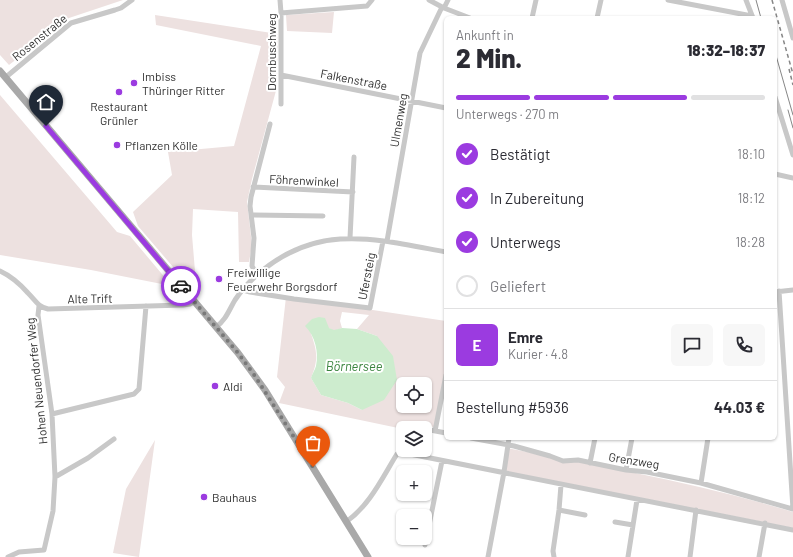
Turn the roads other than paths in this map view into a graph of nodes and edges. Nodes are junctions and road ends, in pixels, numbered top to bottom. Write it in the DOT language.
graph roads {
  1 [pos="132,0"];
  2 [pos="280,0"];
  3 [pos="372,0"];
  4 [pos="429,0"];
  5 [pos="448,0"];
  6 [pos="536,0"];
  7 [pos="601,0"];
  8 [pos="668,0"];
  9 [pos="746,0"];
  10 [pos="782,0"];
  11 [pos="443,7"];
  12 [pos="281,13"];
  13 [pos="465,16"];
  14 [pos="532,16"];
  15 [pos="597,16"];
  16 [pos="747,16"];
  17 [pos="752,16"];
  18 [pos="793,38"];
  19 [pos="0,71"];
  20 [pos="281,75"];
  21 [pos="6,78"];
  22 [pos="411,101"];
  23 [pos="777,103"];
  24 [pos="281,104"];
  25 [pos="444,108"];
  26 [pos="270,124"];
  27 [pos="793,155"];
  28 [pos="354,157"];
  29 [pos="777,174"];
  30 [pos="793,178"];
  31 [pos="253,187"];
  32 [pos="353,192"];
  33 [pos="251,215"];
  34 [pos="323,216"];
  35 [pos="350,238"];
  36 [pos="385,241"];
  37 [pos="444,252"];
  38 [pos="0,271"];
  39 [pos="257,275"];
  40 [pos="243,290"];
  41 [pos="793,290"];
  42 [pos="777,292"];
  43 [pos="194,302"];
  44 [pos="40,306"];
  45 [pos="146,306"];
  46 [pos="216,327"];
  47 [pos="444,384"];
  48 [pos="52,414"];
  49 [pos="432,430"];
  50 [pos="435,431"];
  51 [pos="444,433"];
  52 [pos="114,439"];
  53 [pos="482,440"];
  54 [pos="509,440"];
  55 [pos="595,440"];
  56 [pos="632,440"];
  57 [pos="708,440"];
  58 [pos="508,445"];
  59 [pos="442,461"];
  60 [pos="590,462"];
  61 [pos="626,470"];
  62 [pos="504,472"];
  63 [pos="55,477"];
  64 [pos="701,483"];
  65 [pos="561,485"];
  66 [pos="637,500"];
  67 [pos="793,509"];
  68 [pos="432,510"];
  69 [pos="559,510"];
  70 [pos="696,510"];
  71 [pos="586,515"];
  72 [pos="346,522"];
  73 [pos="615,522"];
  74 [pos="765,523"];
  75 [pos="633,525"];
  76 [pos="793,530"];
  77 [pos="8,557"];
  78 [pos="368,557"];
  79 [pos="488,557"];
  80 [pos="554,557"];
  81 [pos="628,557"];
  82 [pos="690,557"];
  83 [pos="759,557"];
  1 -- 21 [label="street, Rosenstraße"];
  2 -- 12 [label="street, Dornbuschweg"];
  3 -- 12 [label="street"];
  4 -- 11 [label="street"];
  5 -- 11 [label="street, Ulmenweg"];
  6 -- 14 [label="street"];
  7 -- 15 [label="street"];
  8 -- 16 [label="street"];
  9 -- 17 [label="street"];
  10 -- 18 [label="street"];
  11 -- 13 [label="street"];
  11 -- 22 [label="street, Ulmenweg"];
  12 -- 20 [label="street, Dornbuschweg"];
  19 -- 21 [label="main road"];
  20 -- 22 [label="street, Falkenstraße"];
  20 -- 24 [label="street, Dornbuschweg"];
  21 -- 43 [label="main road"];
  22 -- 25 [label="street, Falkenstraße"];
  22 -- 36 [label="street, Ulmenweg"];
  23 -- 27 [label="street"];
  26 -- 31 [label="street"];
  28 -- 32 [label="street, Föhrenwinkel"];
  29 -- 30 [label="street"];
  31 -- 32 [label="street, Föhrenwinkel"];
  31 -- 33 [label="street"];
  32 -- 35 [label="street, Föhrenwinkel"];
  33 -- 34 [label="street"];
  33 -- 39 [label="street"];
  35 -- 36 [label="street"];
  35 -- 39 [label="street"];
  36 -- 37 [label="street"];
  36 -- 40 [label="street, Ufersteig"];
  38 -- 44 [label="street"];
  39 -- 40 [label="street"];
  40 -- 46 [label="street"];
  41 -- 42 [label="street"];
  42 -- 67 [label="street"];
  43 -- 45 [label="street, Alte Trift"];
  43 -- 46 [label="main road"];
  44 -- 45 [label="street, Alte Trift"];
  44 -- 48 [label="street, Hohen Neuendorfer Weg"];
  45 -- 48 [label="street"];
  46 -- 72 [label="main road"];
  47 -- 50 [label="street"];
  48 -- 63 [label="street, Hohen Neuendorfer Weg"];
  49 -- 50 [label="street"];
  50 -- 51 [label="street"];
  52 -- 63 [label="street"];
  53 -- 58 [label="street, Grenzweg"];
  54 -- 58 [label="street"];
  55 -- 60 [label="street"];
  56 -- 61 [label="street"];
  57 -- 64 [label="street"];
  58 -- 60 [label="street, Grenzweg"];
  58 -- 62 [label="street"];
  59 -- 62 [label="street"];
  59 -- 68 [label="street"];
  59 -- 72 [label="street"];
  60 -- 61 [label="street, Grenzweg"];
  61 -- 64 [label="street, Grenzweg"];
  62 -- 65 [label="street"];
  62 -- 79 [label="street"];
  63 -- 77 [label="street, Hohen Neuendorfer Weg"];
  64 -- 67 [label="street, Grenzweg"];
  65 -- 66 [label="street"];
  65 -- 69 [label="street"];
  66 -- 70 [label="street"];
  66 -- 75 [label="street"];
  69 -- 71 [label="street"];
  69 -- 80 [label="street"];
  70 -- 74 [label="street"];
  70 -- 82 [label="street"];
  72 -- 78 [label="main road"];
  73 -- 75 [label="street"];
  74 -- 76 [label="street"];
  74 -- 83 [label="street"];
  75 -- 81 [label="street"];
}
